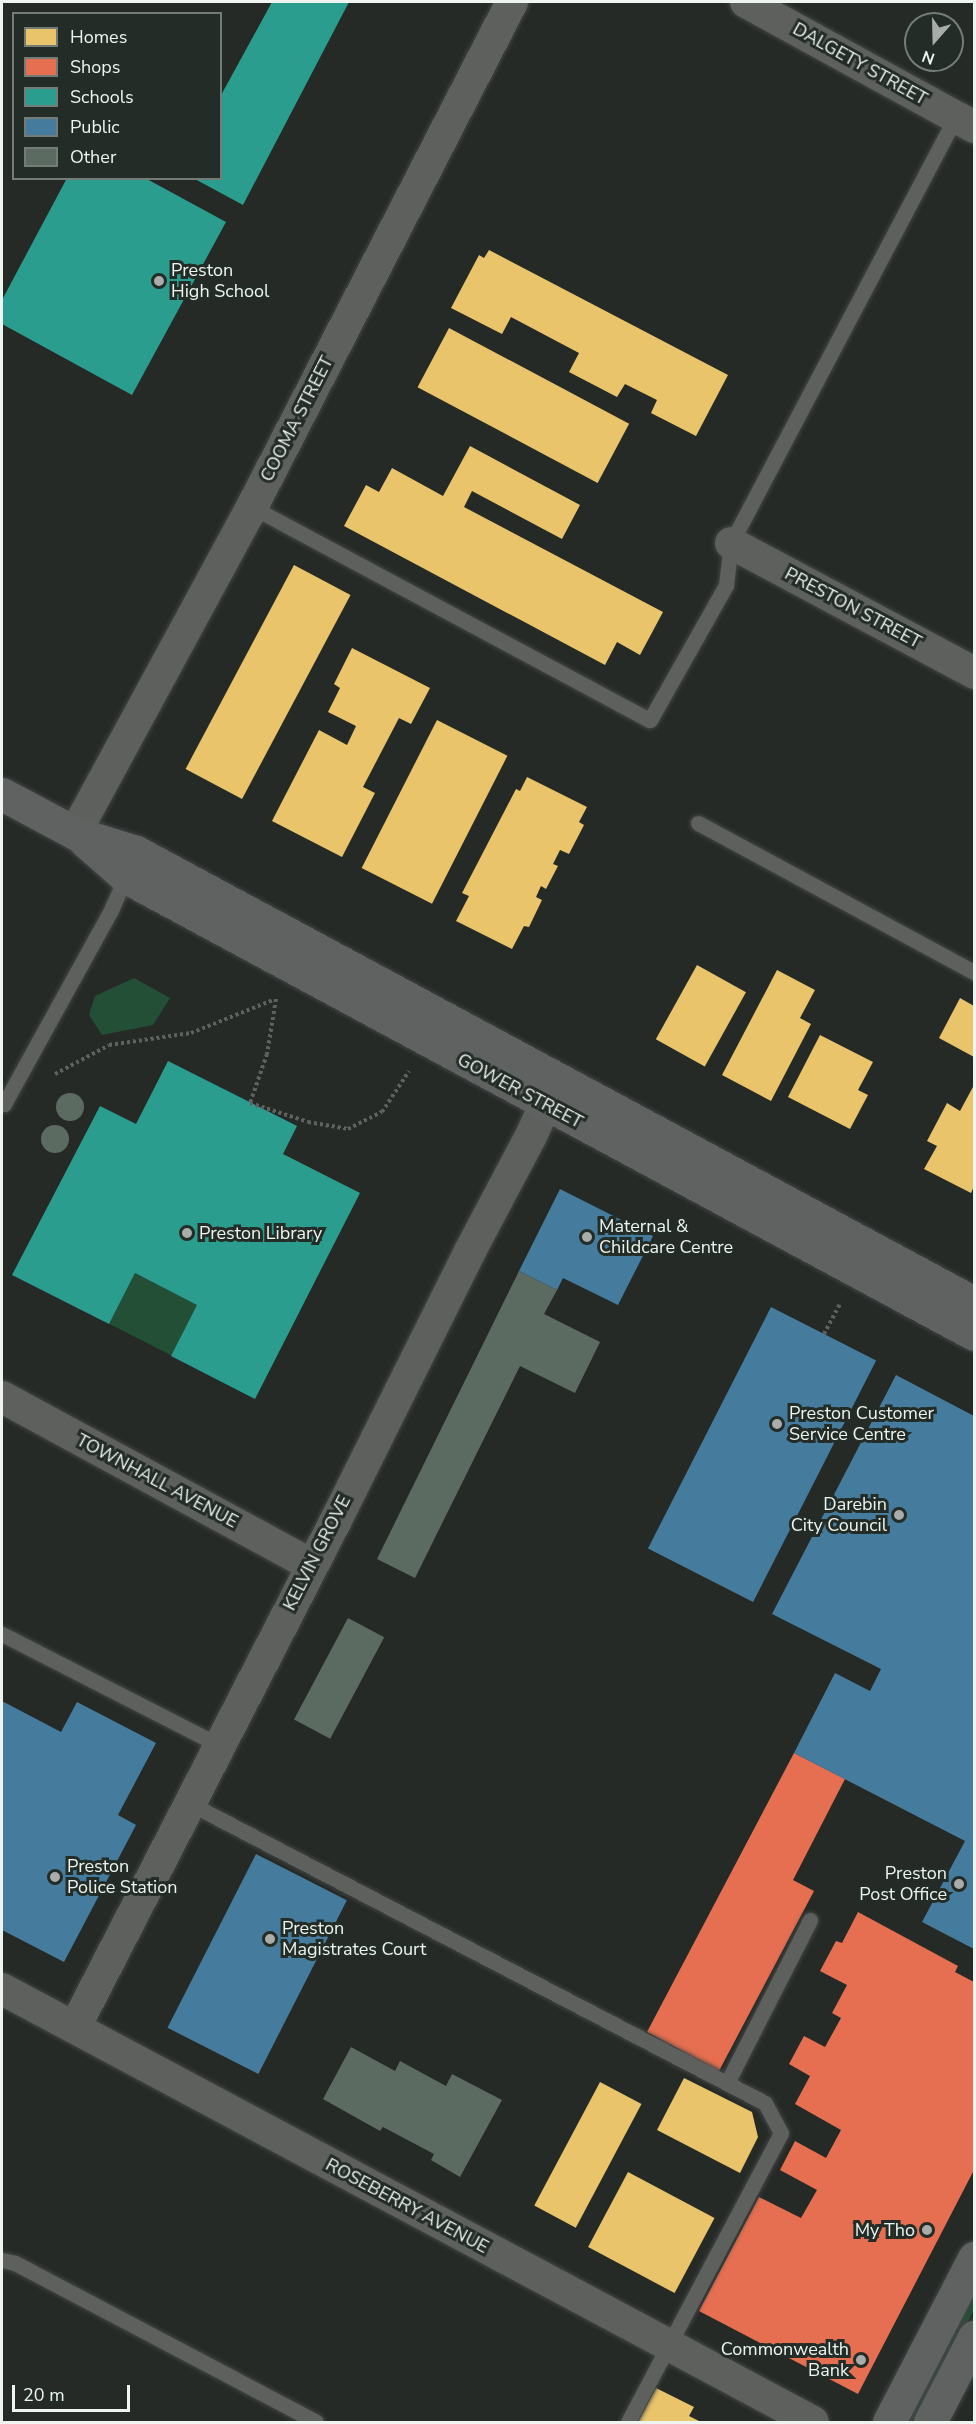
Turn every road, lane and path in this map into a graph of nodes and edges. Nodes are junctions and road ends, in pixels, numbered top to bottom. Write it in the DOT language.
graph roads {
  1 [pos="512,2"];
  2 [pos="746,2"];
  3 [pos="966,122"];
  4 [pos="252,507"];
  5 [pos="732,543"];
  6 [pos="975,673"];
  7 [pos="2,794"];
  8 [pos="698,823"];
  9 [pos="75,833"];
  10 [pos="126,877"];
  11 [pos="975,972"];
  12 [pos="409,1070"];
  13 [pos="53,1074"];
  14 [pos="551,1092"];
  15 [pos="2,1102"];
  16 [pos="975,1302"];
  17 [pos="841,1304"];
  18 [pos="824,1334"];
  19 [pos="975,1334"];
  20 [pos="2,1397"];
  21 [pos="311,1565"];
  22 [pos="2,1634"];
  23 [pos="219,1745"];
  24 [pos="189,1803"];
  25 [pos="810,1920"];
  26 [pos="2,1989"];
  27 [pos="75,2027"];
  28 [pos="727,2083"];
  29 [pos="975,2258"];
  30 [pos="2,2260"];
  31 [pos="975,2337"];
  32 [pos="668,2347"];
  33 [pos="316,2422"];
  34 [pos="628,2422"];
  35 [pos="813,2422"];
  36 [pos="889,2422"];
  37 [pos="930,2422"];
  1 -- 4 [label="street, COOMA STREET"];
  2 -- 3 [label="street, DALGETY STREET"];
  3 -- 5 [label="lane"];
  4 -- 5 [label="lane"];
  4 -- 9 [label="street, COOMA STREET"];
  5 -- 6 [label="street, PRESTON STREET"];
  7 -- 9 [label="street, GOWER STREET"];
  8 -- 11 [label="lane"];
  9 -- 10 [label="street, GOWER STREET"];
  9 -- 14 [label="street, GOWER STREET"];
  10 -- 14 [label="street, GOWER STREET"];
  10 -- 15 [label="lane"];
  12 -- 13 [label="path"];
  14 -- 16 [label="street, GOWER STREET"];
  14 -- 19 [label="street, GOWER STREET"];
  14 -- 21 [label="street, KELVIN GROVE"];
  17 -- 18 [label="path"];
  20 -- 21 [label="street, TOWNHALL AVENUE"];
  21 -- 23 [label="street, KELVIN GROVE"];
  22 -- 23 [label="lane"];
  23 -- 24 [label="street, KELVIN GROVE"];
  24 -- 27 [label="street, KELVIN GROVE"];
  24 -- 28 [label="lane"];
  25 -- 28 [label="lane"];
  26 -- 27 [label="street, ROSEBERRY AVENUE"];
  27 -- 32 [label="street, ROSEBERRY AVENUE"];
  28 -- 32 [label="lane"];
  29 -- 36 [label="street"];
  30 -- 33 [label="lane"];
  31 -- 37 [label="street"];
  32 -- 34 [label="lane"];
  32 -- 35 [label="street, ROSEBERRY AVENUE"];
}
